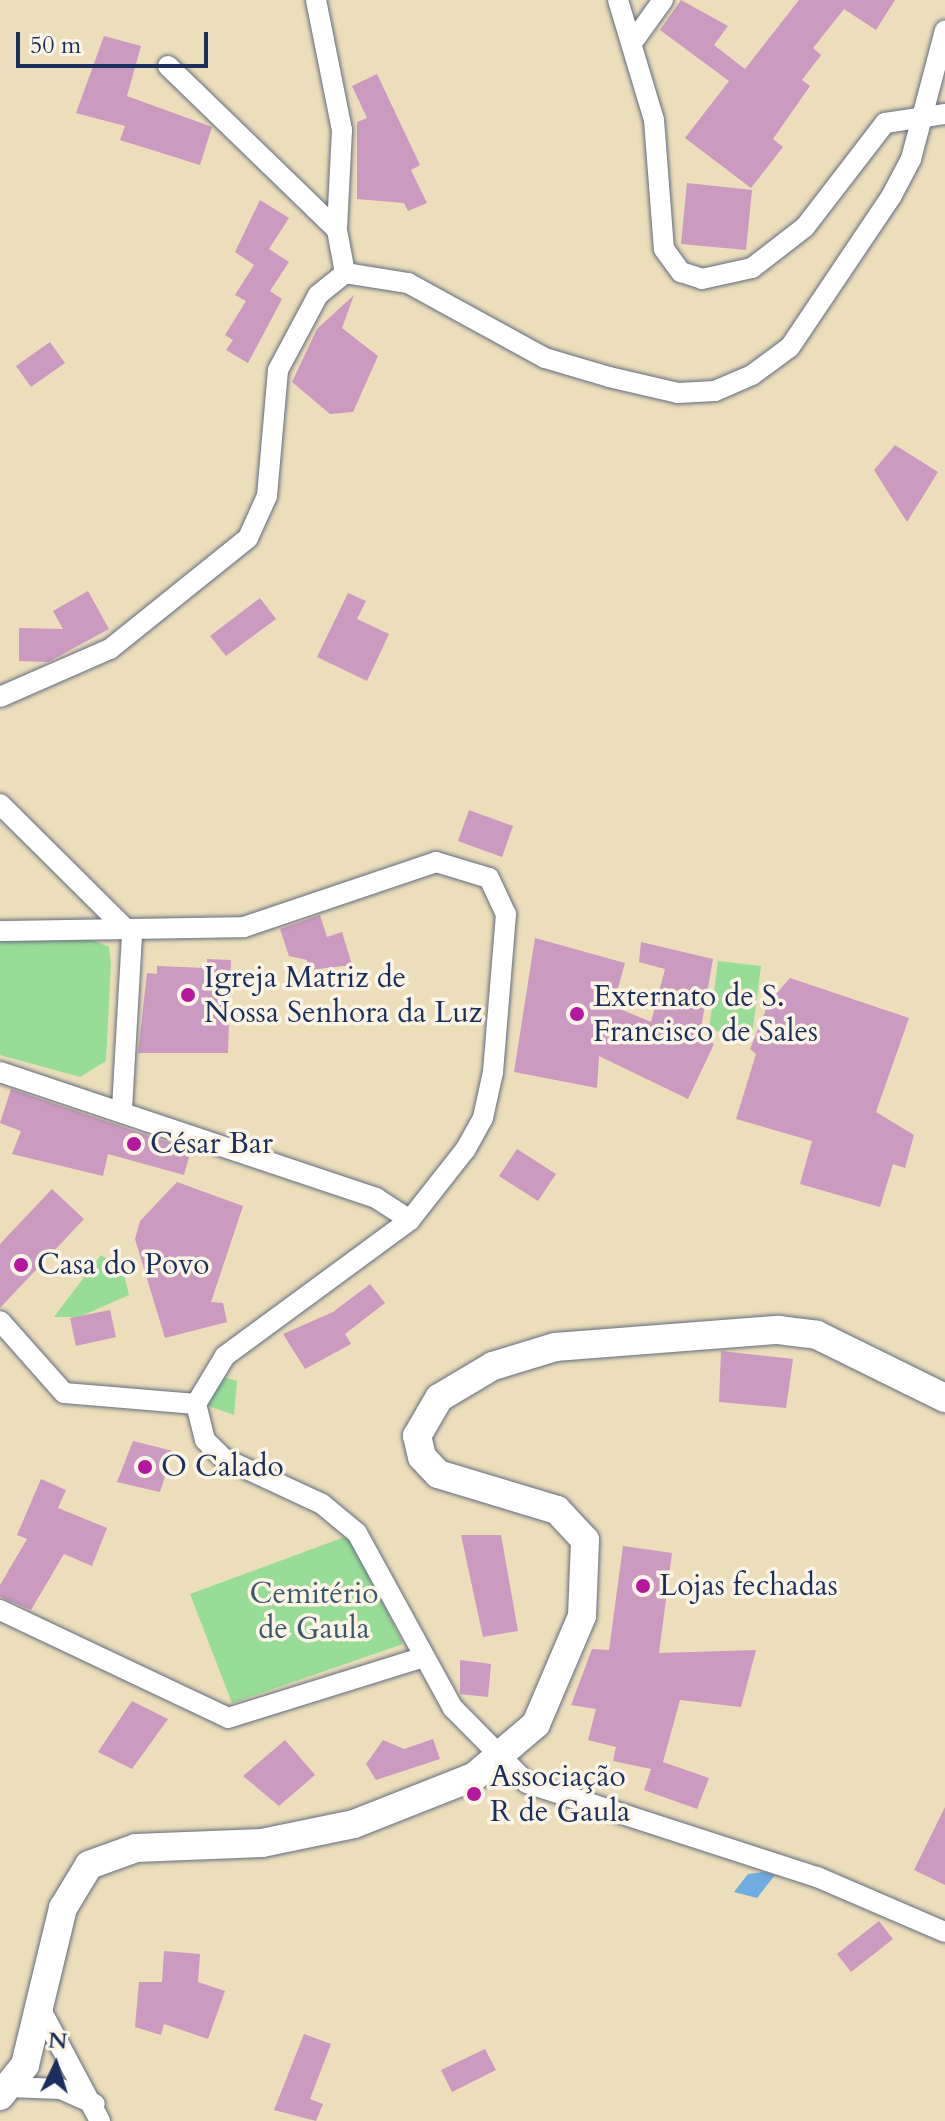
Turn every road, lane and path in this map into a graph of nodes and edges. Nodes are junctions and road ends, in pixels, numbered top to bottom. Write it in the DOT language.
graph roads {
  1 [pos="316,0"];
  2 [pos="618,0"];
  3 [pos="663,0"];
  4 [pos="945,30"];
  5 [pos="632,43"];
  6 [pos="168,66"];
  7 [pos="935,114"];
  8 [pos="337,230"];
  9 [pos="345,273"];
  10 [pos="0,697"];
  11 [pos="0,804"];
  12 [pos="0,931"];
  13 [pos="132,935"];
  14 [pos="0,1072"];
  15 [pos="122,1107"];
  16 [pos="410,1220"];
  17 [pos="0,1321"];
  18 [pos="945,1398"];
  19 [pos="196,1404"];
  20 [pos="0,1610"];
  21 [pos="421,1658"];
  22 [pos="502,1759"];
  23 [pos="945,1932"];
  24 [pos="41,2010"];
  25 [pos="4,2091"];
  26 [pos="98,2113"];
  1 -- 8 [label="street"];
  2 -- 5 [label="street"];
  3 -- 5 [label="street"];
  4 -- 7 [label="street"];
  5 -- 7 [label="street"];
  6 -- 8 [label="street"];
  7 -- 9 [label="street"];
  8 -- 9 [label="street"];
  9 -- 10 [label="street"];
  11 -- 13 [label="street"];
  12 -- 13 [label="street"];
  13 -- 15 [label="street"];
  13 -- 16 [label="street"];
  14 -- 15 [label="street"];
  15 -- 16 [label="street"];
  16 -- 19 [label="street"];
  17 -- 19 [label="street"];
  18 -- 22 [label="main road"];
  19 -- 21 [label="street"];
  20 -- 21 [label="street"];
  21 -- 22 [label="street"];
  22 -- 23 [label="street"];
  22 -- 24 [label="main road"];
  24 -- 25 [label="main road"];
  24 -- 26 [label="street"];
  25 -- 26 [label="street"];
}
